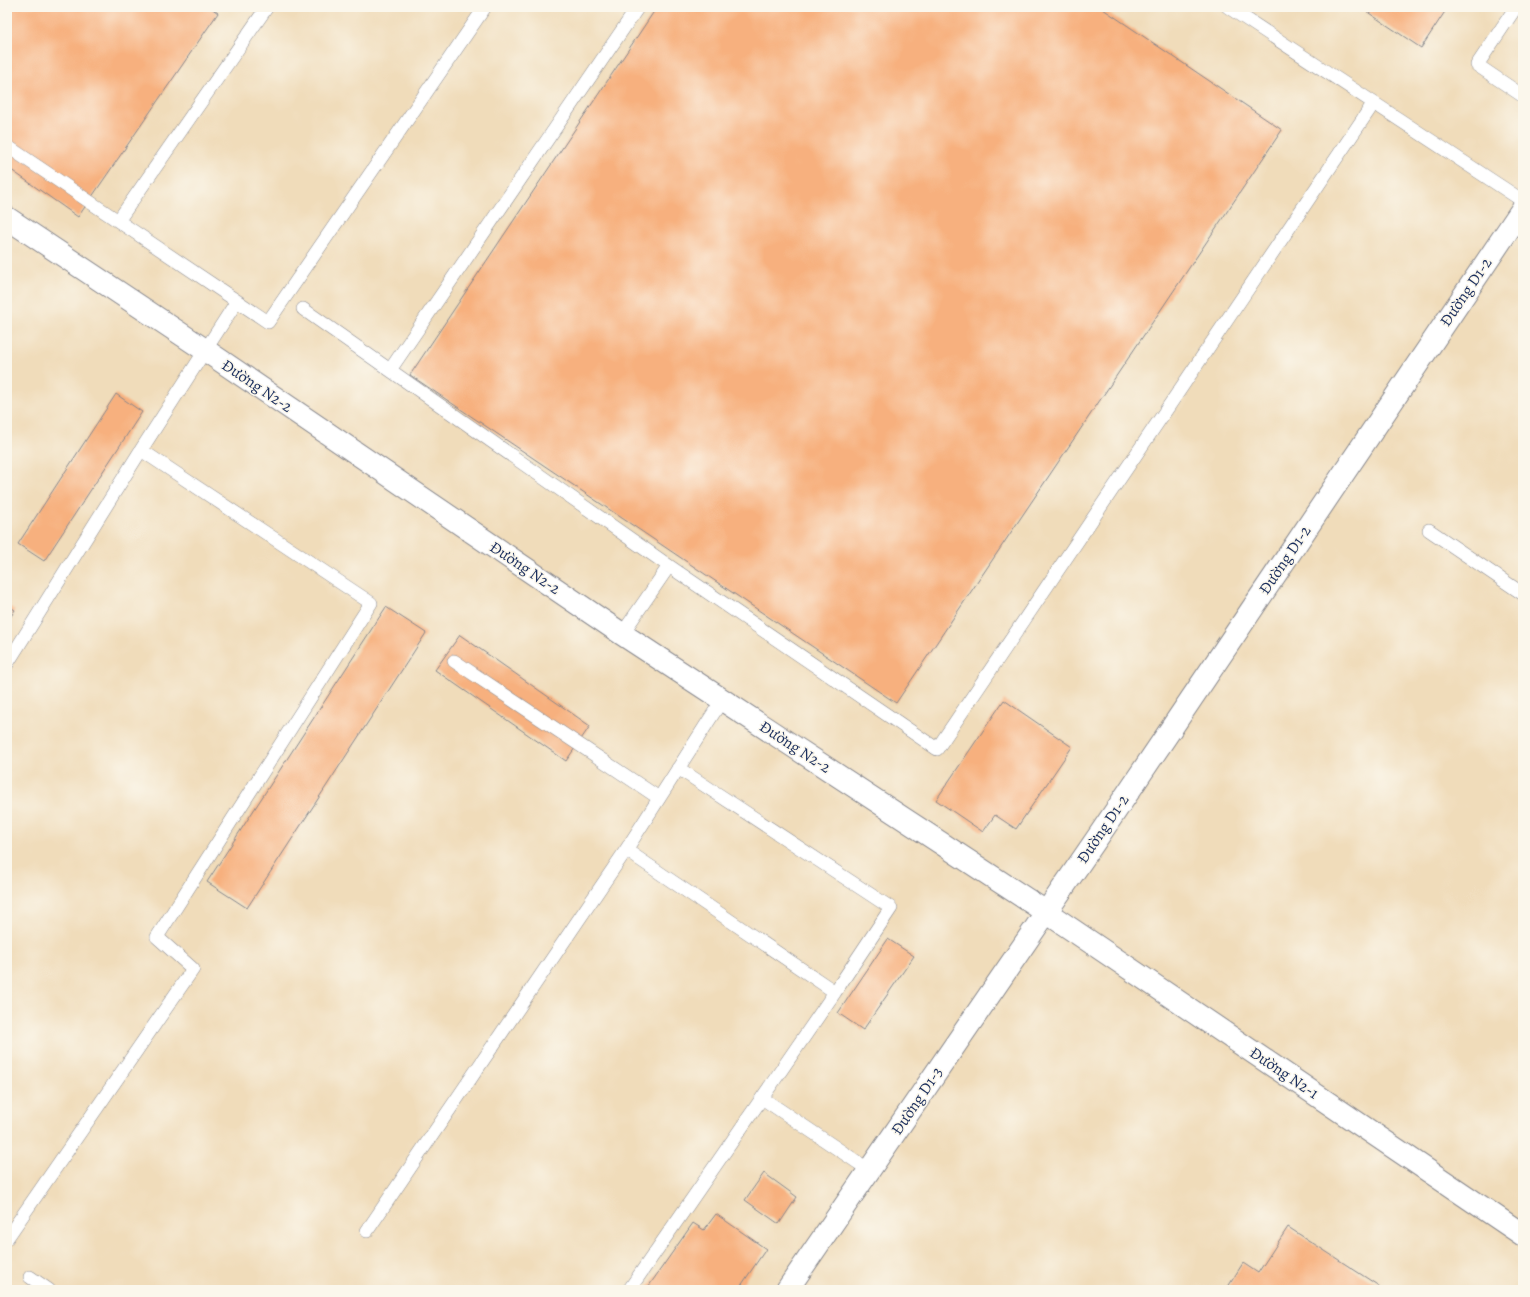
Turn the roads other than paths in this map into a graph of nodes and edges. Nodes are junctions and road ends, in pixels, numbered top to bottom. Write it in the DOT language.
graph roads {
  1 [pos="267,7"];
  2 [pos="485,7"];
  3 [pos="638,7"];
  4 [pos="1228,7"];
  5 [pos="1516,7"];
  6 [pos="1523,96"];
  7 [pos="1373,104"];
  8 [pos="7,146"];
  9 [pos="1523,200"];
  10 [pos="1523,208"];
  11 [pos="7,218"];
  12 [pos="118,221"];
  13 [pos="237,301"];
  14 [pos="303,309"];
  15 [pos="205,350"];
  16 [pos="390,370"];
  17 [pos="141,450"];
  18 [pos="1429,530"];
  19 [pos="669,566"];
  20 [pos="1523,594"];
  21 [pos="622,634"];
  22 [pos="454,661"];
  23 [pos="7,664"];
  24 [pos="722,700"];
  25 [pos="678,768"];
  26 [pos="659,798"];
  27 [pos="626,850"];
  28 [pos="1046,912"];
  29 [pos="835,992"];
  30 [pos="762,1098"];
  31 [pos="870,1170"];
  32 [pos="367,1231"];
  33 [pos="1523,1235"];
  34 [pos="7,1238"];
  35 [pos="30,1278"];
  36 [pos="48,1290"];
  37 [pos="629,1290"];
  38 [pos="788,1290"];
  1 -- 12 [label="lane"];
  2 -- 13 [label="lane"];
  3 -- 16 [label="lane"];
  4 -- 7 [label="lane"];
  5 -- 6 [label="lane"];
  7 -- 9 [label="lane"];
  7 -- 19 [label="lane"];
  8 -- 12 [label="lane"];
  10 -- 28 [label="street, Đường D1-2"];
  11 -- 15 [label="street, Đường N2-2"];
  12 -- 13 [label="lane"];
  13 -- 15 [label="lane"];
  14 -- 16 [label="lane"];
  15 -- 17 [label="lane"];
  15 -- 21 [label="street, Đường N2-2"];
  16 -- 19 [label="lane"];
  17 -- 23 [label="lane"];
  17 -- 34 [label="lane"];
  18 -- 20 [label="lane"];
  19 -- 21 [label="lane"];
  21 -- 24 [label="street, Đường N2-2"];
  22 -- 26 [label="lane"];
  24 -- 25 [label="lane"];
  24 -- 28 [label="street, Đường N2-2"];
  25 -- 26 [label="lane"];
  25 -- 29 [label="lane"];
  26 -- 27 [label="lane"];
  27 -- 29 [label="lane"];
  27 -- 32 [label="lane"];
  28 -- 31 [label="street, Đường D1-3"];
  28 -- 33 [label="street, Đường N2-1"];
  29 -- 30 [label="lane"];
  30 -- 31 [label="lane"];
  30 -- 37 [label="lane"];
  31 -- 38 [label="street, Đường D1-3"];
  35 -- 36 [label="lane"];
}
